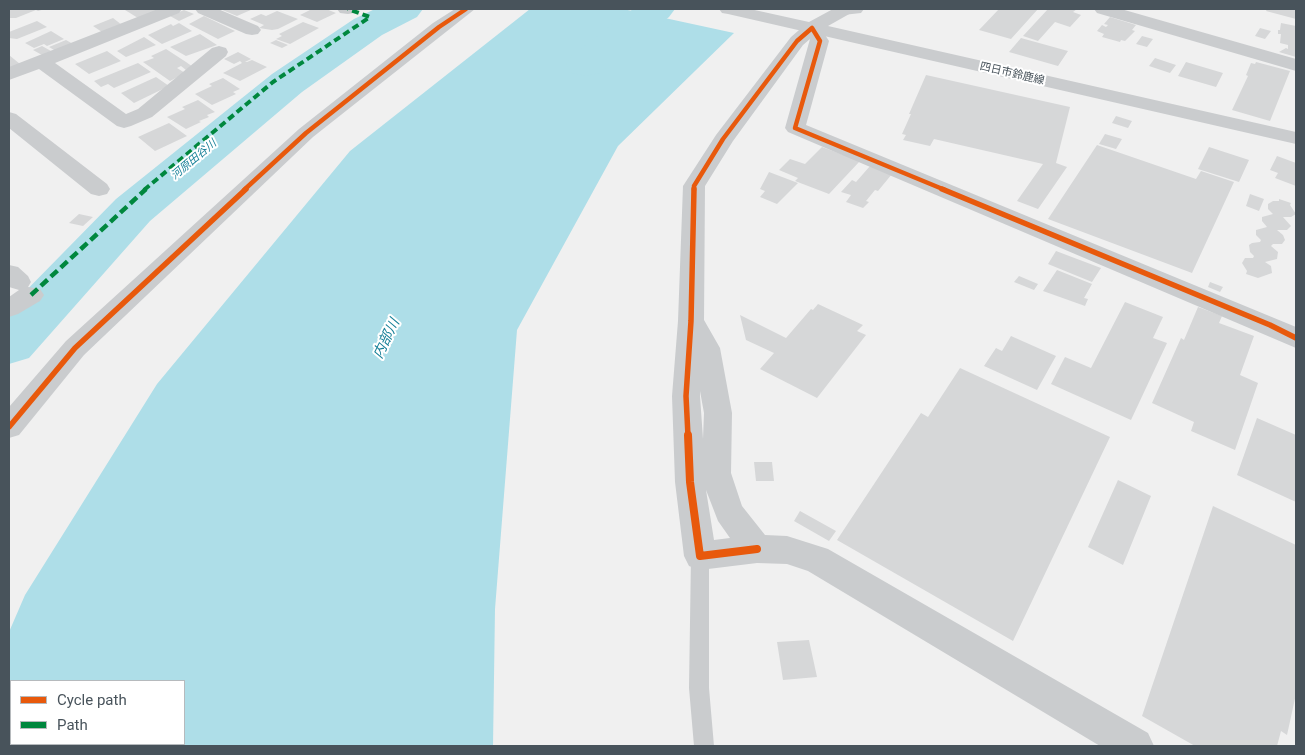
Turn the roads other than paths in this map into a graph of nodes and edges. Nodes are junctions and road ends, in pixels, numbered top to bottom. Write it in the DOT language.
graph roads {
  1 [pos="174,9"];
  2 [pos="204,9"];
  3 [pos="466,9"];
  4 [pos="728,9"];
  5 [pos="848,9"];
  6 [pos="1103,9"];
  7 [pos="812,28"];
  8 [pos="252,30"];
  9 [pos="219,52"];
  10 [pos="40,61"];
  11 [pos="1296,66"];
  12 [pos="9,74"];
  13 [pos="9,118"];
  14 [pos="1296,138"];
  15 [pos="100,189"];
  16 [pos="19,283"];
  17 [pos="9,308"];
  18 [pos="691,321"];
  19 [pos="1296,338"];
  20 [pos="9,427"];
  21 [pos="757,549"];
  22 [pos="700,556"];
  23 [pos="704,746"];
  24 [pos="1135,746"];
  1 -- 10 [label="street"];
  2 -- 8 [label="street"];
  3 -- 20 [label="street"];
  4 -- 7 [label="street, 四日市鈴鹿線"];
  5 -- 7 [label="street"];
  6 -- 11 [label="street"];
  7 -- 14 [label="street, 四日市鈴鹿線"];
  7 -- 18 [label="street"];
  7 -- 19 [label="street"];
  9 -- 10 [label="street"];
  10 -- 12 [label="street"];
  13 -- 15 [label="street"];
  16 -- 17 [label="street"];
  18 -- 21 [label="street"];
  18 -- 22 [label="street"];
  21 -- 22 [label="street"];
  21 -- 24 [label="street"];
  22 -- 23 [label="lane"];
}
